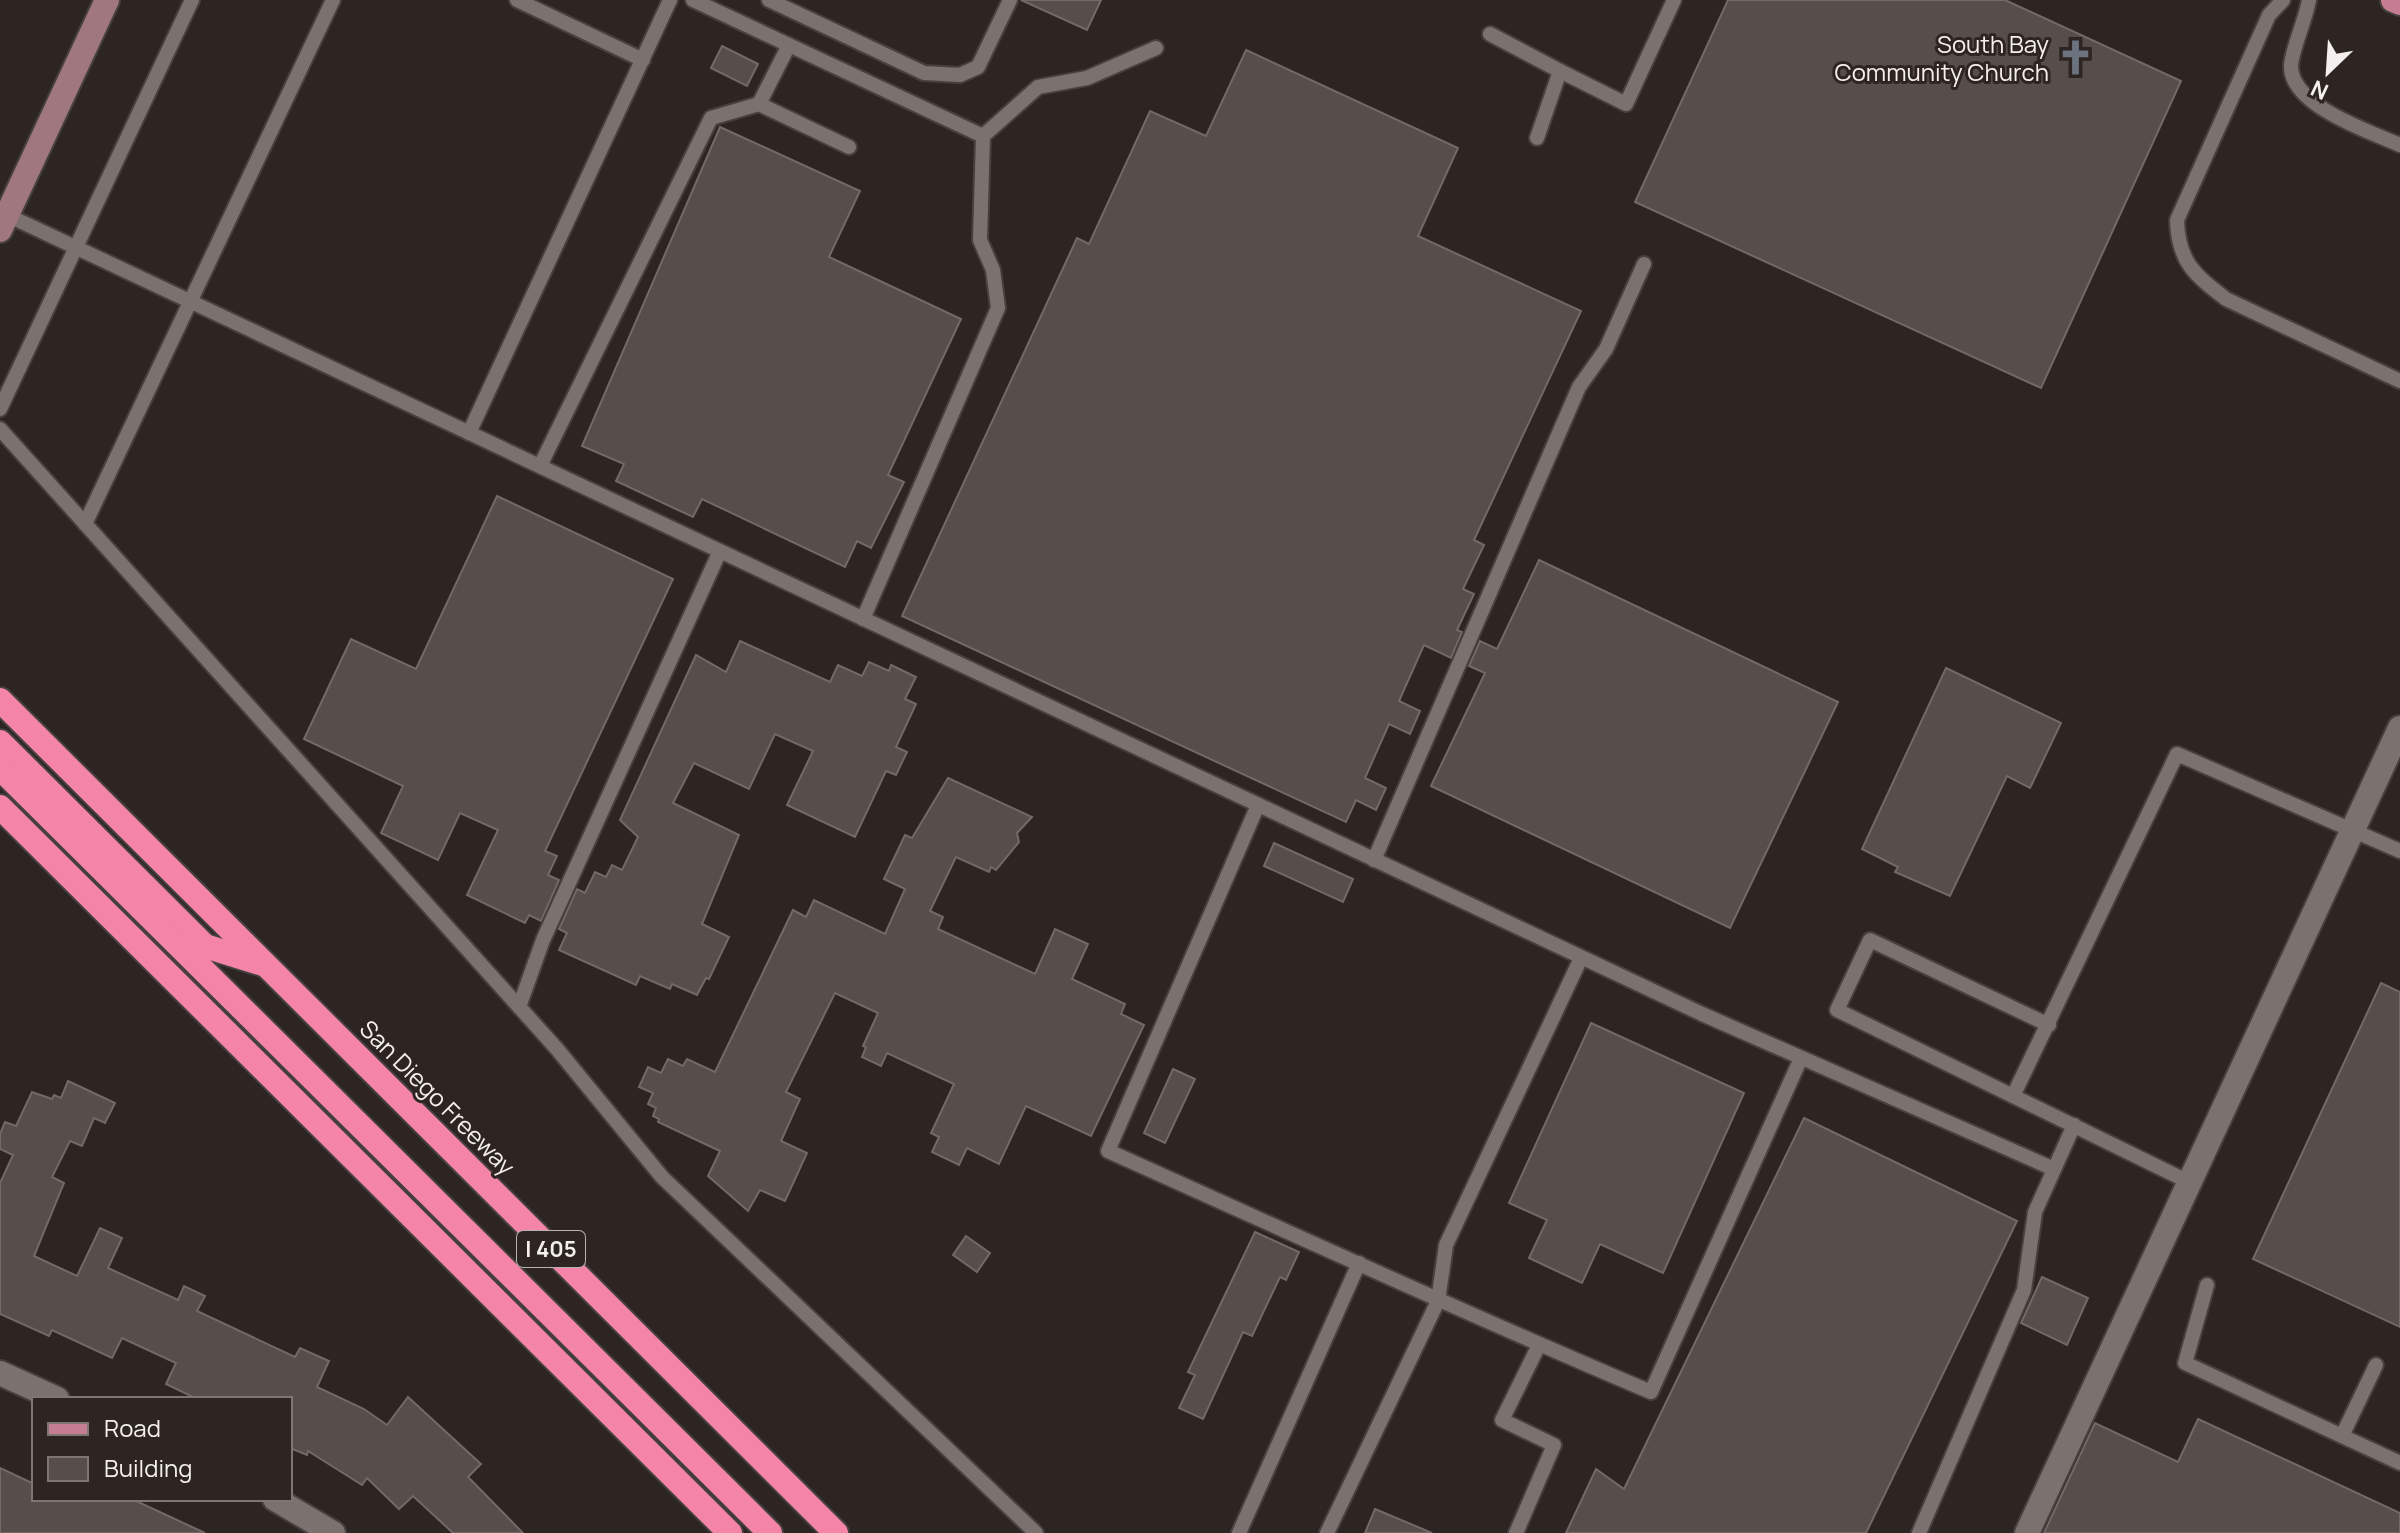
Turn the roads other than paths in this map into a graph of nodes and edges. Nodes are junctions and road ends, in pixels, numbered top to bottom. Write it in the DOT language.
graph roads {
  1 [pos="107,0"];
  2 [pos="192,0"];
  3 [pos="333,0"];
  4 [pos="517,0"];
  5 [pos="670,0"];
  6 [pos="693,0"];
  7 [pos="769,0"];
  8 [pos="1010,0"];
  9 [pos="1674,0"];
  10 [pos="2283,0"];
  11 [pos="2309,0"];
  12 [pos="2393,0"];
  13 [pos="2400,3"];
  14 [pos="1490,34"];
  15 [pos="789,45"];
  16 [pos="1156,48"];
  17 [pos="643,60"];
  18 [pos="1560,71"];
  19 [pos="759,104"];
  20 [pos="983,136"];
  21 [pos="1537,138"];
  22 [pos="2400,145"];
  23 [pos="849,147"];
  24 [pos="3,222"];
  25 [pos="77,248"];
  26 [pos="1644,264"];
  27 [pos="191,301"];
  28 [pos="2400,381"];
  29 [pos="0,409"];
  30 [pos="0,429"];
  31 [pos="469,433"];
  32 [pos="540,466"];
  33 [pos="85,524"];
  34 [pos="720,551"];
  35 [pos="863,619"];
  36 [pos="0,700"];
  37 [pos="2400,728"];
  38 [pos="0,742"];
  39 [pos="0,768"];
  40 [pos="1258,805"];
  41 [pos="0,807"];
  42 [pos="2353,830"];
  43 [pos="2400,851"];
  44 [pos="1374,860"];
  45 [pos="1581,958"];
  46 [pos="266,965"];
  47 [pos="519,1007"];
  48 [pos="2049,1025"];
  49 [pos="1801,1058"];
  50 [pos="2013,1096"];
  51 [pos="2074,1125"];
  52 [pos="2054,1169"];
  53 [pos="2191,1183"];
  54 [pos="1359,1263"];
  55 [pos="2207,1285"];
  56 [pos="1438,1301"];
  57 [pos="1539,1345"];
  58 [pos="2376,1365"];
  59 [pos="0,1373"];
  60 [pos="53,1397"];
  61 [pos="2342,1436"];
  62 [pos="2400,1463"];
  63 [pos="278,1501"];
  64 [pos="333,1533"];
  65 [pos="730,1533"];
  66 [pos="770,1533"];
  67 [pos="836,1533"];
  68 [pos="1036,1533"];
  69 [pos="1239,1533"];
  70 [pos="1327,1533"];
  71 [pos="1516,1533"];
  72 [pos="1919,1533"];
  73 [pos="2027,1533"];
  1 -- 24 [label="main road"];
  2 -- 25 [label="lane"];
  3 -- 27 [label="lane"];
  4 -- 17 [label="lane"];
  5 -- 17 [label="lane"];
  6 -- 15 [label="lane"];
  7 -- 8 [label="lane"];
  9 -- 18 [label="lane"];
  10 -- 28 [label="lane"];
  11 -- 22 [label="lane"];
  12 -- 13 [label="main road"];
  14 -- 18 [label="lane"];
  15 -- 19 [label="lane"];
  15 -- 20 [label="lane"];
  16 -- 20 [label="lane"];
  17 -- 31 [label="lane"];
  18 -- 21 [label="lane"];
  19 -- 23 [label="lane"];
  19 -- 32 [label="lane"];
  20 -- 35 [label="lane"];
  24 -- 25 [label="lane"];
  25 -- 27 [label="lane"];
  25 -- 29 [label="lane"];
  26 -- 44 [label="lane"];
  27 -- 31 [label="lane"];
  27 -- 33 [label="lane"];
  30 -- 33 [label="lane"];
  31 -- 32 [label="lane"];
  32 -- 34 [label="lane"];
  33 -- 47 [label="lane"];
  34 -- 35 [label="lane"];
  34 -- 47 [label="lane"];
  35 -- 40 [label="lane"];
  36 -- 46 [label="highway, San Diego Freeway / I 405"];
  37 -- 42 [label="street"];
  38 -- 46 [label="highway"];
  39 -- 66 [label="highway"];
  40 -- 44 [label="lane"];
  40 -- 54 [label="lane"];
  41 -- 65 [label="highway"];
  42 -- 43 [label="lane"];
  42 -- 48 [label="lane"];
  42 -- 53 [label="street"];
  44 -- 45 [label="lane"];
  45 -- 49 [label="lane"];
  45 -- 56 [label="lane"];
  46 -- 67 [label="highway, San Diego Freeway / I 405"];
  47 -- 68 [label="lane"];
  48 -- 50 [label="lane"];
  48 -- 50 [label="lane"];
  49 -- 52 [label="lane"];
  49 -- 57 [label="lane"];
  50 -- 51 [label="lane"];
  51 -- 52 [label="lane"];
  51 -- 53 [label="lane"];
  52 -- 72 [label="lane"];
  53 -- 73 [label="street"];
  54 -- 56 [label="lane"];
  54 -- 69 [label="lane"];
  55 -- 61 [label="lane"];
  56 -- 57 [label="lane"];
  56 -- 70 [label="lane"];
  57 -- 71 [label="lane"];
  58 -- 61 [label="lane"];
  59 -- 60 [label="street"];
  61 -- 62 [label="lane"];
  63 -- 64 [label="street"];
}
